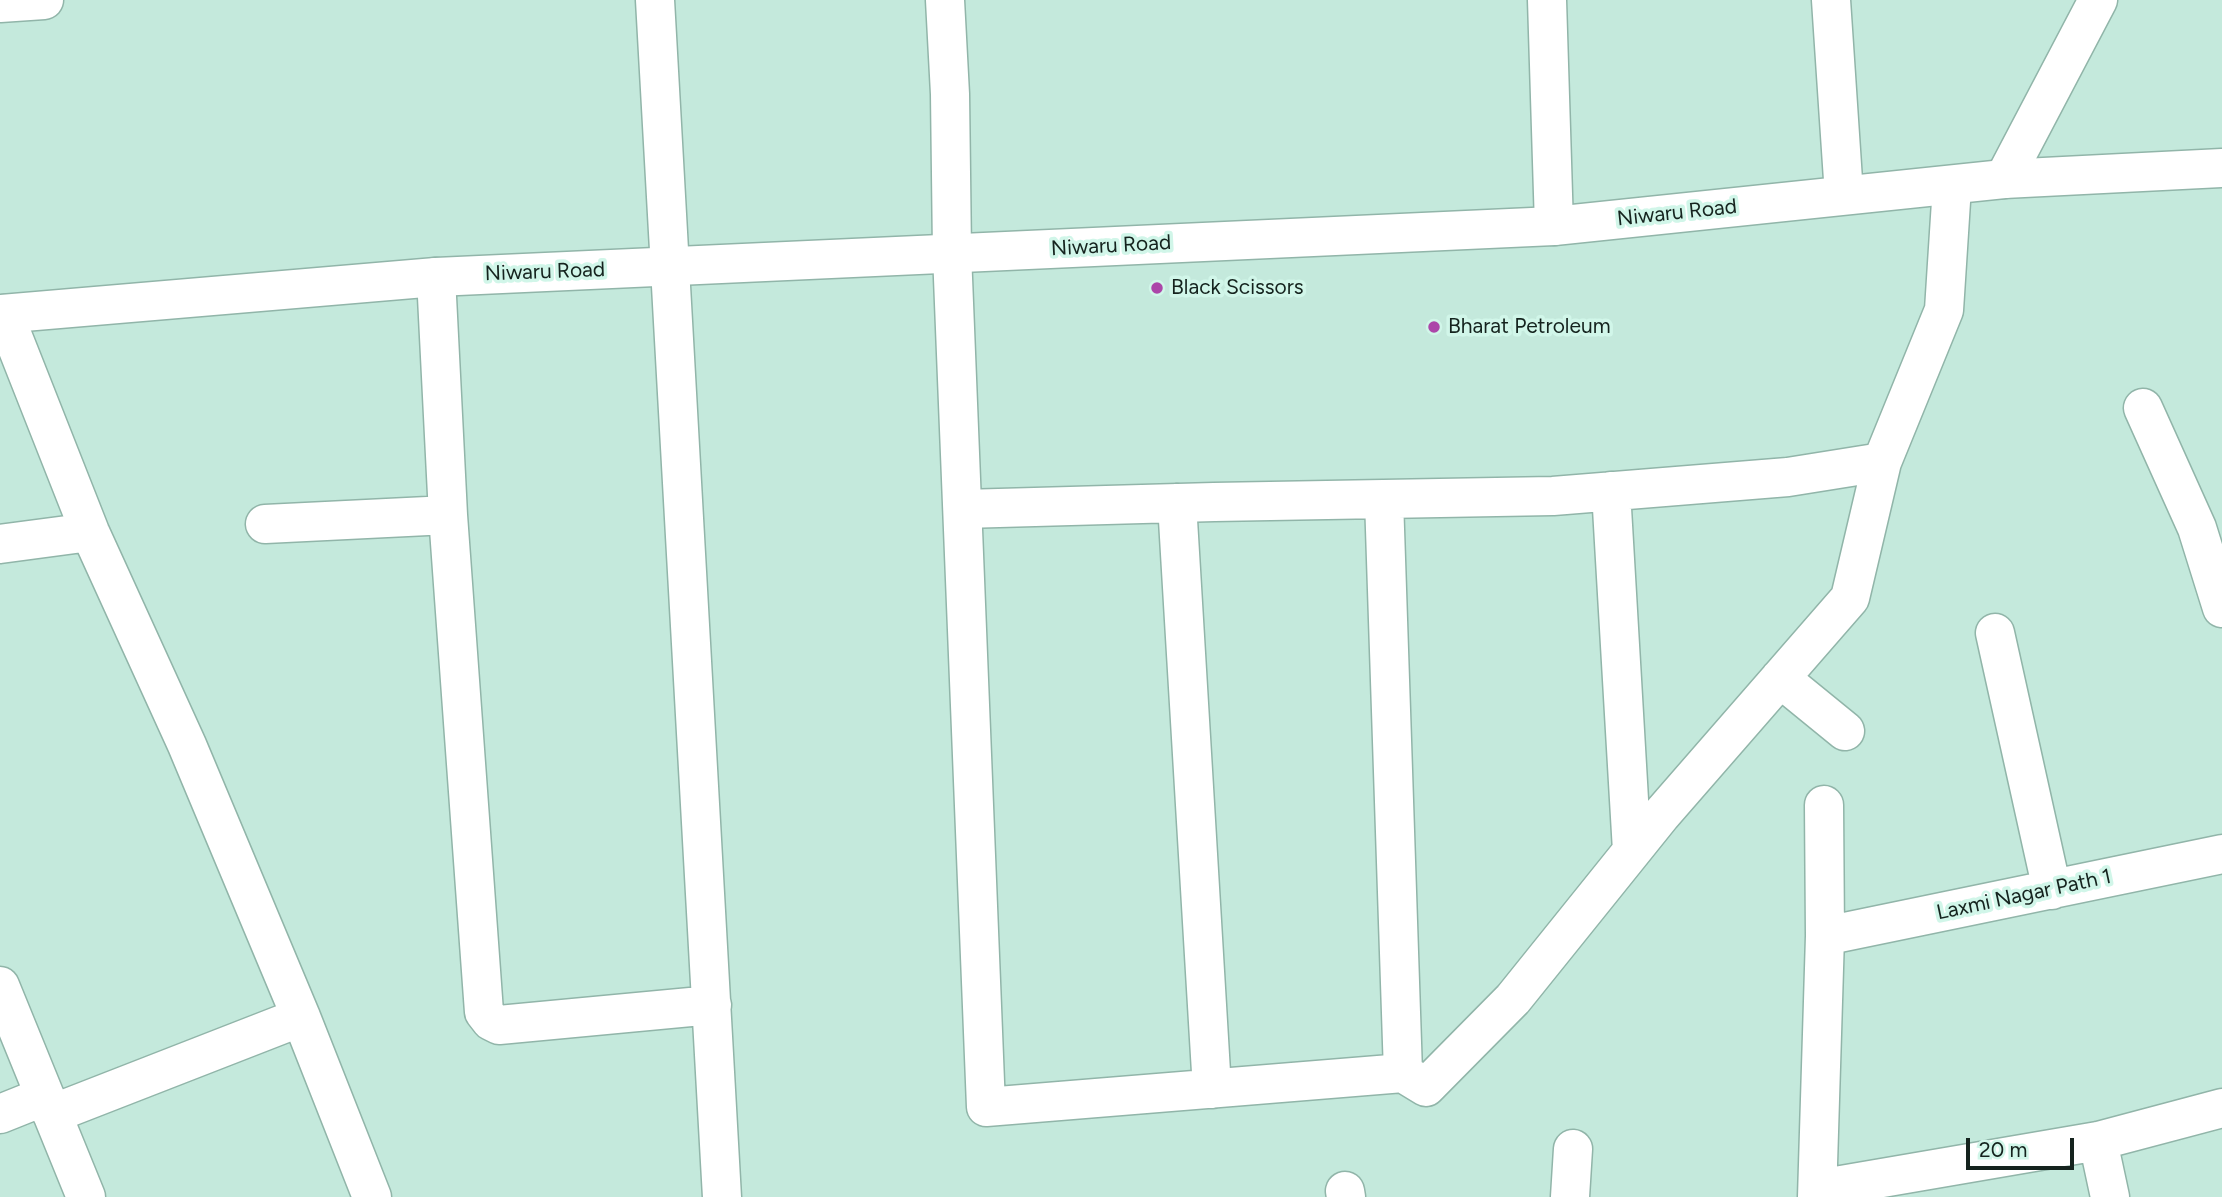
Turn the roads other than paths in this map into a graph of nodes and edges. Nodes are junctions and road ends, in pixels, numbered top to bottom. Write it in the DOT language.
graph roads {
  1 [pos="44,0"];
  2 [pos="655,0"];
  3 [pos="945,0"];
  4 [pos="1547,0"];
  5 [pos="1831,0"];
  6 [pos="2098,0"];
  7 [pos="0,3"];
  8 [pos="2222,168"];
  9 [pos="2004,179"];
  10 [pos="1952,186"];
  11 [pos="1844,195"];
  12 [pos="1554,226"];
  13 [pos="952,253"];
  14 [pos="671,267"];
  15 [pos="436,277"];
  16 [pos="2,314"];
  17 [pos="2143,408"];
  18 [pos="1882,462"];
  19 [pos="1611,491"];
  20 [pos="1384,499"];
  21 [pos="1177,503"];
  22 [pos="963,509"];
  23 [pos="449,515"];
  24 [pos="265,524"];
  25 [pos="90,532"];
  26 [pos="0,544"];
  27 [pos="2222,608"];
  28 [pos="1995,633"];
  29 [pos="1780,678"];
  30 [pos="1845,731"];
  31 [pos="1824,805"];
  32 [pos="1632,851"];
  33 [pos="2222,854"];
  34 [pos="2052,890"];
  35 [pos="1825,936"];
  36 [pos="0,986"];
  37 [pos="712,1005"];
  38 [pos="301,1017"];
  39 [pos="1403,1073"];
  40 [pos="1212,1089"];
  41 [pos="48,1105"];
  42 [pos="2222,1108"];
  43 [pos="0,1114"];
  44 [pos="2098,1140"];
  45 [pos="1573,1149"];
  46 [pos="1817,1193"];
  47 [pos="86,1197"];
  48 [pos="372,1197"];
  49 [pos="722,1197"];
  50 [pos="1570,1197"];
  51 [pos="2110,1197"];
  1 -- 7 [label="street"];
  2 -- 14 [label="street"];
  3 -- 13 [label="street"];
  4 -- 12 [label="street"];
  5 -- 11 [label="street"];
  6 -- 9 [label="street"];
  8 -- 9 [label="street, Niwaru Road"];
  9 -- 10 [label="street, Niwaru Road"];
  10 -- 11 [label="street, Niwaru Road"];
  10 -- 18 [label="street"];
  11 -- 12 [label="street, Niwaru Road"];
  12 -- 13 [label="street, Niwaru Road"];
  13 -- 14 [label="street, Niwaru Road"];
  13 -- 22 [label="street"];
  14 -- 15 [label="street, Niwaru Road"];
  14 -- 37 [label="street"];
  15 -- 16 [label="street, Niwaru Road"];
  15 -- 23 [label="street"];
  16 -- 25 [label="street"];
  17 -- 27 [label="street"];
  18 -- 19 [label="street"];
  18 -- 29 [label="street"];
  19 -- 20 [label="street"];
  19 -- 32 [label="street"];
  20 -- 21 [label="street"];
  20 -- 39 [label="street"];
  21 -- 22 [label="street"];
  21 -- 40 [label="street"];
  22 -- 40 [label="street"];
  23 -- 24 [label="street"];
  23 -- 37 [label="street"];
  25 -- 26 [label="street"];
  25 -- 38 [label="street"];
  28 -- 34 [label="street"];
  29 -- 30 [label="street"];
  29 -- 32 [label="street"];
  31 -- 35 [label="street"];
  32 -- 39 [label="street"];
  33 -- 34 [label="street, Laxmi Nagar Path 1"];
  34 -- 35 [label="street, Laxmi Nagar Path 1"];
  35 -- 46 [label="street"];
  36 -- 41 [label="street"];
  37 -- 49 [label="street"];
  38 -- 41 [label="street"];
  38 -- 48 [label="street"];
  39 -- 40 [label="street"];
  41 -- 43 [label="street"];
  41 -- 47 [label="street"];
  42 -- 44 [label="street"];
  44 -- 46 [label="street"];
  44 -- 51 [label="street"];
  45 -- 50 [label="street"];
}
